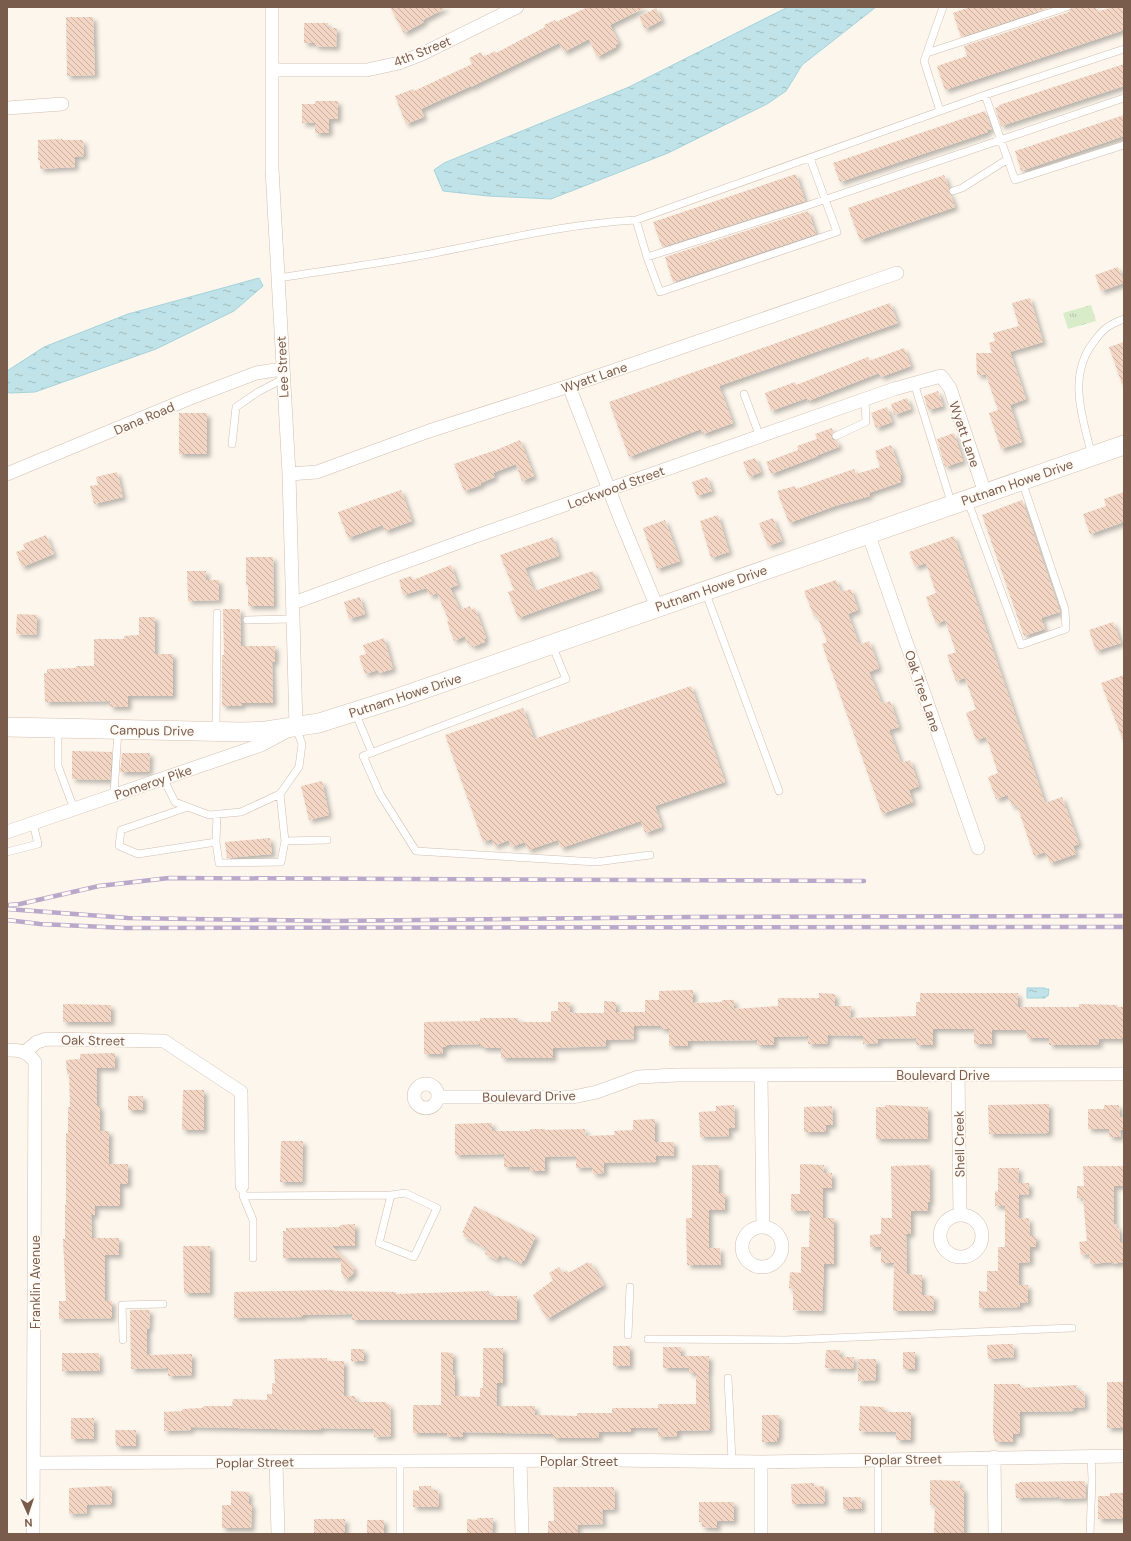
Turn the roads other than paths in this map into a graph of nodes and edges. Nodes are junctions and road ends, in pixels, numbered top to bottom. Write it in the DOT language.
graph roads {
  1 [pos="272,7"];
  2 [pos="518,7"];
  3 [pos="943,7"];
  4 [pos="1067,7"];
  5 [pos="1124,49"];
  6 [pos="927,53"];
  7 [pos="272,70"];
  8 [pos="985,95"];
  9 [pos="1124,98"];
  10 [pos="62,104"];
  11 [pos="7,108"];
  12 [pos="940,111"];
  13 [pos="1001,140"];
  14 [pos="1124,145"];
  15 [pos="810,158"];
  16 [pos="1008,159"];
  17 [pos="953,191"];
  18 [pos="825,199"];
  19 [pos="636,220"];
  20 [pos="647,257"];
  21 [pos="897,273"];
  22 [pos="278,278"];
  23 [pos="1124,319"];
  24 [pos="283,374"];
  25 [pos="941,376"];
  26 [pos="914,383"];
  27 [pos="569,386"];
  28 [pos="744,394"];
  29 [pos="865,400"];
  30 [pos="836,436"];
  31 [pos="760,437"];
  32 [pos="232,444"];
  33 [pos="1124,445"];
  34 [pos="1092,456"];
  35 [pos="7,474"];
  36 [pos="289,474"];
  37 [pos="1022,480"];
  38 [pos="610,490"];
  39 [pos="968,499"];
  40 [pos="868,533"];
  41 [pos="705,590"];
  42 [pos="293,601"];
  43 [pos="657,607"];
  44 [pos="217,613"];
  45 [pos="293,619"];
  46 [pos="247,620"];
  47 [pos="552,644"];
  48 [pos="355,712"];
  49 [pos="296,726"];
  50 [pos="7,727"];
  51 [pos="58,728"];
  52 [pos="118,729"];
  53 [pos="216,731"];
  54 [pos="372,753"];
  55 [pos="163,778"];
  56 [pos="779,791"];
  57 [pos="280,794"];
  58 [pos="114,795"];
  59 [pos="188,807"];
  60 [pos="74,809"];
  61 [pos="217,814"];
  62 [pos="33,823"];
  63 [pos="7,832"];
  64 [pos="327,840"];
  65 [pos="285,841"];
  66 [pos="216,842"];
  67 [pos="978,848"];
  68 [pos="7,852"];
  69 [pos="650,855"];
  70 [pos="7,1050"];
  71 [pos="25,1052"];
  72 [pos="958,1074"];
  73 [pos="1124,1074"];
  74 [pos="761,1076"];
  75 [pos="438,1097"];
  76 [pos="242,1191"];
  77 [pos="391,1194"];
  78 [pos="960,1214"];
  79 [pos="763,1227"];
  80 [pos="253,1258"];
  81 [pos="630,1287"];
  82 [pos="163,1304"];
  83 [pos="1072,1328"];
  84 [pos="628,1335"];
  85 [pos="648,1339"];
  86 [pos="123,1340"];
  87 [pos="728,1378"];
  88 [pos="1091,1456"];
  89 [pos="1124,1456"];
  90 [pos="994,1458"];
  91 [pos="878,1460"];
  92 [pos="520,1461"];
  93 [pos="276,1462"];
  94 [pos="400,1462"];
  95 [pos="732,1462"];
  96 [pos="761,1462"];
  97 [pos="35,1464"];
  98 [pos="33,1534"];
  99 [pos="278,1534"];
  100 [pos="400,1534"];
  101 [pos="522,1534"];
  102 [pos="761,1534"];
  103 [pos="878,1534"];
  104 [pos="995,1534"];
  105 [pos="1090,1534"];
  1 -- 7 [label="street, Lee Street"];
  2 -- 7 [label="street, 4th Street"];
  3 -- 6 [label="lane"];
  4 -- 6 [label="lane"];
  5 -- 8 [label="lane"];
  6 -- 12 [label="lane"];
  7 -- 22 [label="street, Lee Street"];
  8 -- 12 [label="lane"];
  8 -- 13 [label="lane"];
  9 -- 13 [label="lane"];
  10 -- 11 [label="street"];
  12 -- 15 [label="lane"];
  13 -- 16 [label="lane"];
  13 -- 18 [label="lane"];
  14 -- 16 [label="lane"];
  15 -- 18 [label="lane"];
  15 -- 19 [label="lane"];
  16 -- 17 [label="lane"];
  18 -- 20 [label="lane"];
  18 -- 20 [label="lane"];
  19 -- 20 [label="lane"];
  19 -- 22 [label="lane"];
  21 -- 27 [label="street, Wyatt Lane"];
  22 -- 24 [label="street, Lee Street"];
  23 -- 34 [label="lane"];
  24 -- 32 [label="lane"];
  24 -- 35 [label="street, Dana Road"];
  24 -- 36 [label="street, Lee Street"];
  25 -- 26 [label="street, Lockwood Street"];
  25 -- 39 [label="street, Wyatt Lane"];
  26 -- 29 [label="street, Lockwood Street"];
  26 -- 39 [label="lane"];
  27 -- 36 [label="street, Wyatt Lane"];
  27 -- 38 [label="street"];
  28 -- 31 [label="lane"];
  29 -- 30 [label="lane"];
  29 -- 31 [label="street, Lockwood Street"];
  31 -- 38 [label="street, Lockwood Street"];
  33 -- 34 [label="street, Putnam Howe Drive"];
  34 -- 37 [label="street, Putnam Howe Drive"];
  36 -- 42 [label="street, Lee Street"];
  37 -- 39 [label="street, Putnam Howe Drive"];
  37 -- 39 [label="lane"];
  38 -- 42 [label="street, Lockwood Street"];
  38 -- 43 [label="street"];
  39 -- 40 [label="street, Putnam Howe Drive"];
  40 -- 41 [label="street, Putnam Howe Drive"];
  40 -- 67 [label="street, Oak Tree Lane"];
  41 -- 43 [label="street, Putnam Howe Drive"];
  41 -- 56 [label="lane"];
  42 -- 45 [label="street, Lee Street"];
  43 -- 47 [label="street, Putnam Howe Drive"];
  44 -- 53 [label="lane"];
  45 -- 46 [label="lane"];
  45 -- 49 [label="street, Lee Street"];
  47 -- 48 [label="street, Putnam Howe Drive"];
  47 -- 54 [label="lane"];
  48 -- 49 [label="street, Putnam Howe Drive"];
  48 -- 54 [label="lane"];
  49 -- 53 [label="street, Campus Drive"];
  49 -- 55 [label="street, Pomeroy Pike"];
  49 -- 57 [label="lane"];
  50 -- 51 [label="street, Campus Drive"];
  51 -- 52 [label="street, Campus Drive"];
  51 -- 60 [label="lane"];
  52 -- 53 [label="street, Campus Drive"];
  52 -- 58 [label="lane"];
  54 -- 69 [label="lane"];
  55 -- 58 [label="street, Pomeroy Pike"];
  55 -- 59 [label="lane"];
  57 -- 61 [label="lane"];
  57 -- 65 [label="lane"];
  58 -- 60 [label="street, Pomeroy Pike"];
  59 -- 61 [label="lane"];
  59 -- 66 [label="lane"];
  60 -- 62 [label="street, Pomeroy Pike"];
  61 -- 66 [label="lane"];
  62 -- 63 [label="street, Pomeroy Pike"];
  62 -- 68 [label="lane"];
  64 -- 65 [label="lane"];
  65 -- 66 [label="lane"];
  70 -- 71 [label="street"];
  71 -- 76 [label="street, Oak Street"];
  71 -- 97 [label="street, Franklin Avenue"];
  72 -- 73 [label="street, Boulevard Drive"];
  72 -- 74 [label="street, Boulevard Drive"];
  72 -- 78 [label="street, Shell Creek"];
  74 -- 75 [label="street, Boulevard Drive"];
  74 -- 79 [label="street"];
  76 -- 77 [label="lane"];
  76 -- 80 [label="lane"];
  77 -- 77 [label="lane"];
  81 -- 84 [label="lane"];
  82 -- 86 [label="lane"];
  83 -- 85 [label="lane"];
  87 -- 95 [label="lane"];
  88 -- 89 [label="street, Poplar Street"];
  88 -- 90 [label="street, Poplar Street"];
  88 -- 105 [label="lane"];
  90 -- 91 [label="street, Poplar Street"];
  90 -- 104 [label="street"];
  91 -- 96 [label="street, Poplar Street"];
  91 -- 103 [label="lane"];
  92 -- 94 [label="street, Poplar Street"];
  92 -- 95 [label="street, Poplar Street"];
  92 -- 101 [label="street"];
  93 -- 94 [label="street, Poplar Street"];
  93 -- 97 [label="street, Poplar Street"];
  93 -- 99 [label="street"];
  94 -- 100 [label="lane"];
  95 -- 96 [label="street, Poplar Street"];
  96 -- 102 [label="street"];
  97 -- 98 [label="street, Franklin Avenue"];
}
